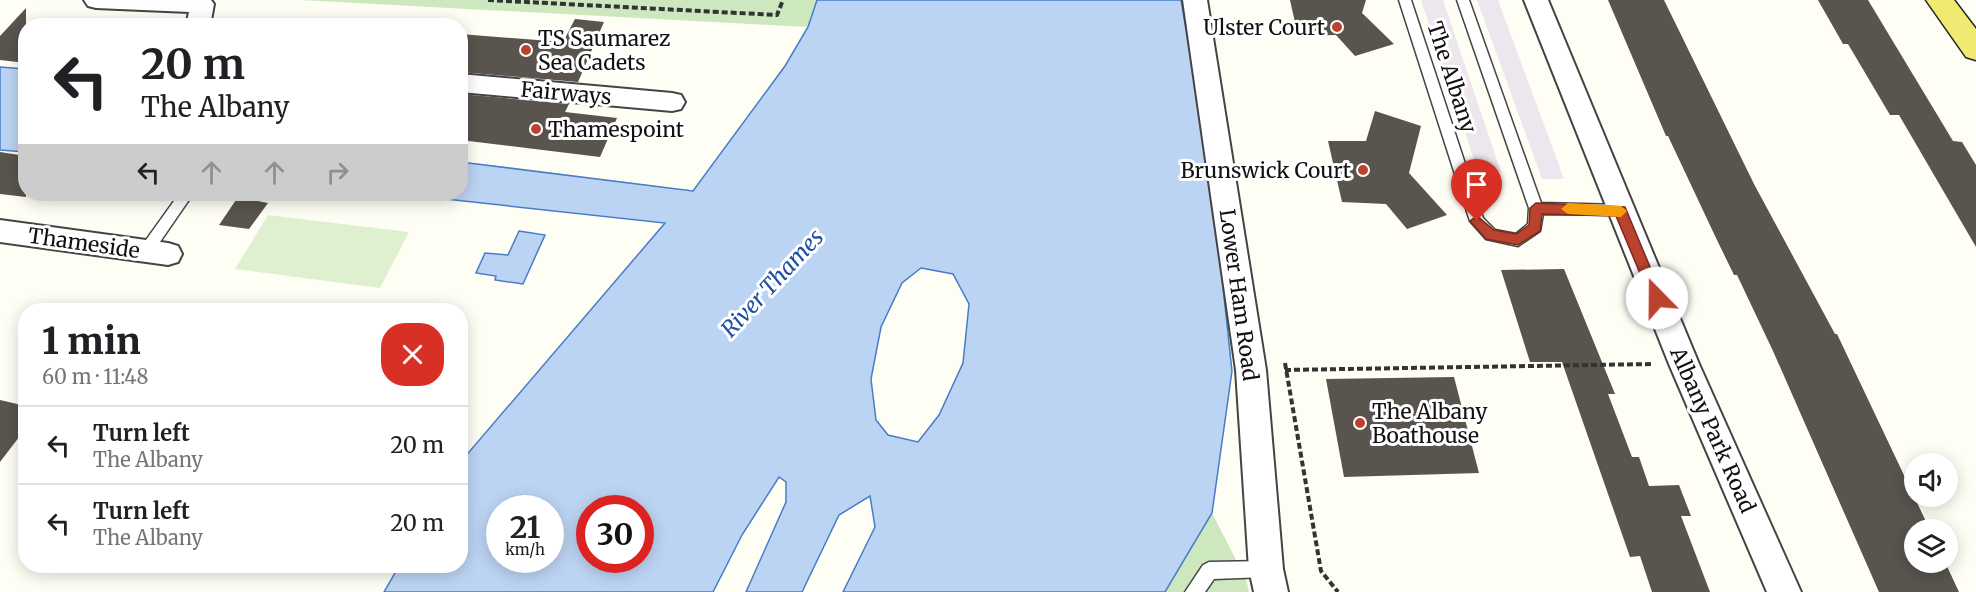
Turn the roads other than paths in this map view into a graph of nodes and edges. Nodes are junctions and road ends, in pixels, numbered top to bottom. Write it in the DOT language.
graph roads {
  1 [pos="96,0"];
  2 [pos="1195,0"];
  3 [pos="1405,0"];
  4 [pos="1463,0"];
  5 [pos="1536,0"];
  6 [pos="1940,0"];
  7 [pos="199,18"];
  8 [pos="1976,50"];
  9 [pos="468,84"];
  10 [pos="672,102"];
  11 [pos="183,201"];
  12 [pos="1536,208"];
  13 [pos="1620,211"];
  14 [pos="0,231"];
  15 [pos="157,253"];
  16 [pos="1268,580"];
  17 [pos="1194,592"];
  18 [pos="1784,592"];
  1 -- 7 [label="street"];
  2 -- 16 [label="street, Lower Ham Road"];
  3 -- 12 [label="lane, The Albany"];
  4 -- 12 [label="lane, The Albany"];
  5 -- 13 [label="street, Albany Park Road"];
  6 -- 8 [label="main road"];
  9 -- 10 [label="street, Fairways"];
  11 -- 15 [label="lane"];
  12 -- 13 [label="lane"];
  13 -- 18 [label="street, Albany Park Road"];
  14 -- 15 [label="street, Thameside"];
  16 -- 17 [label="lane"];
}
